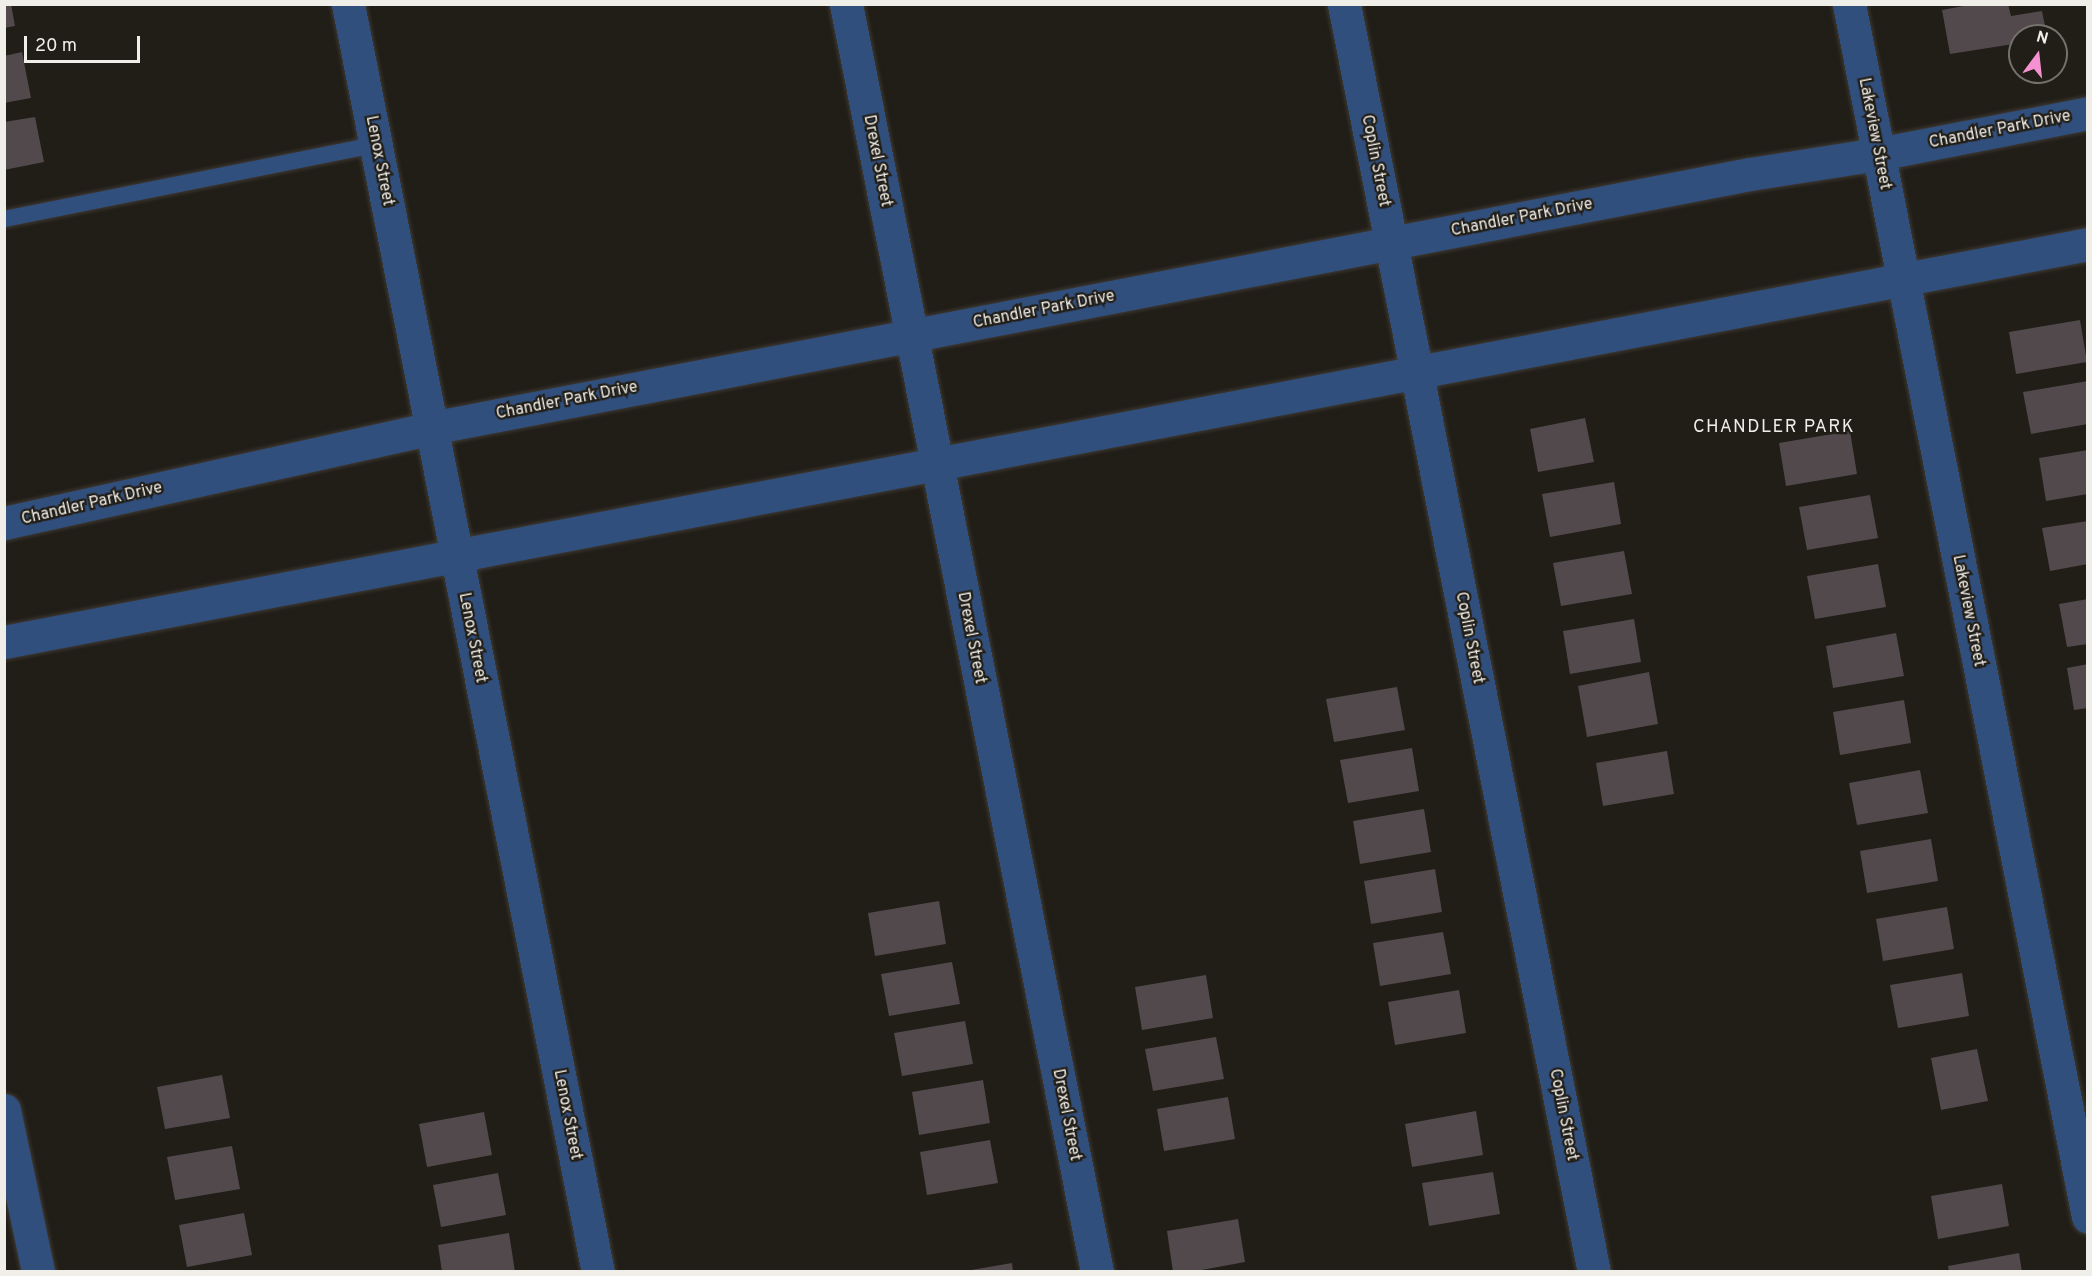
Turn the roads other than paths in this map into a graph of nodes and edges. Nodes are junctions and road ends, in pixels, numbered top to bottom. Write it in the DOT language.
graph roads {
  1 [pos="348,4"];
  2 [pos="846,4"];
  3 [pos="1344,4"];
  4 [pos="1849,4"];
  5 [pos="2088,113"];
  6 [pos="376,145"];
  7 [pos="1878,154"];
  8 [pos="4,219"];
  9 [pos="1391,243"];
  10 [pos="2088,244"];
  11 [pos="1903,279"];
  12 [pos="911,336"];
  13 [pos="1417,372"];
  14 [pos="431,428"];
  15 [pos="936,464"];
  16 [pos="4,523"];
  17 [pos="456,556"];
  18 [pos="4,642"];
  19 [pos="4,1110"];
  20 [pos="2088,1217"];
  21 [pos="38,1272"];
  22 [pos="598,1272"];
  23 [pos="1097,1272"];
  24 [pos="1594,1272"];
  1 -- 6 [label="street, Lenox Street"];
  2 -- 12 [label="street, Drexel Street"];
  3 -- 9 [label="street, Coplin Street"];
  4 -- 7 [label="street, Lakeview Street"];
  5 -- 7 [label="street, Chandler Park Drive"];
  6 -- 8 [label="lane"];
  6 -- 14 [label="street, Lenox Street"];
  7 -- 9 [label="street, Chandler Park Drive"];
  7 -- 11 [label="street, Lakeview Street"];
  9 -- 12 [label="street, Chandler Park Drive"];
  9 -- 13 [label="street, Coplin Street"];
  10 -- 11 [label="street"];
  11 -- 13 [label="street"];
  11 -- 20 [label="street, Lakeview Street"];
  12 -- 14 [label="street, Chandler Park Drive"];
  12 -- 15 [label="street, Drexel Street"];
  13 -- 15 [label="street"];
  13 -- 24 [label="street, Coplin Street"];
  14 -- 16 [label="street, Chandler Park Drive"];
  14 -- 17 [label="street, Lenox Street"];
  15 -- 17 [label="street"];
  15 -- 23 [label="street, Drexel Street"];
  17 -- 18 [label="street"];
  17 -- 22 [label="street, Lenox Street"];
  19 -- 21 [label="street"];
}
